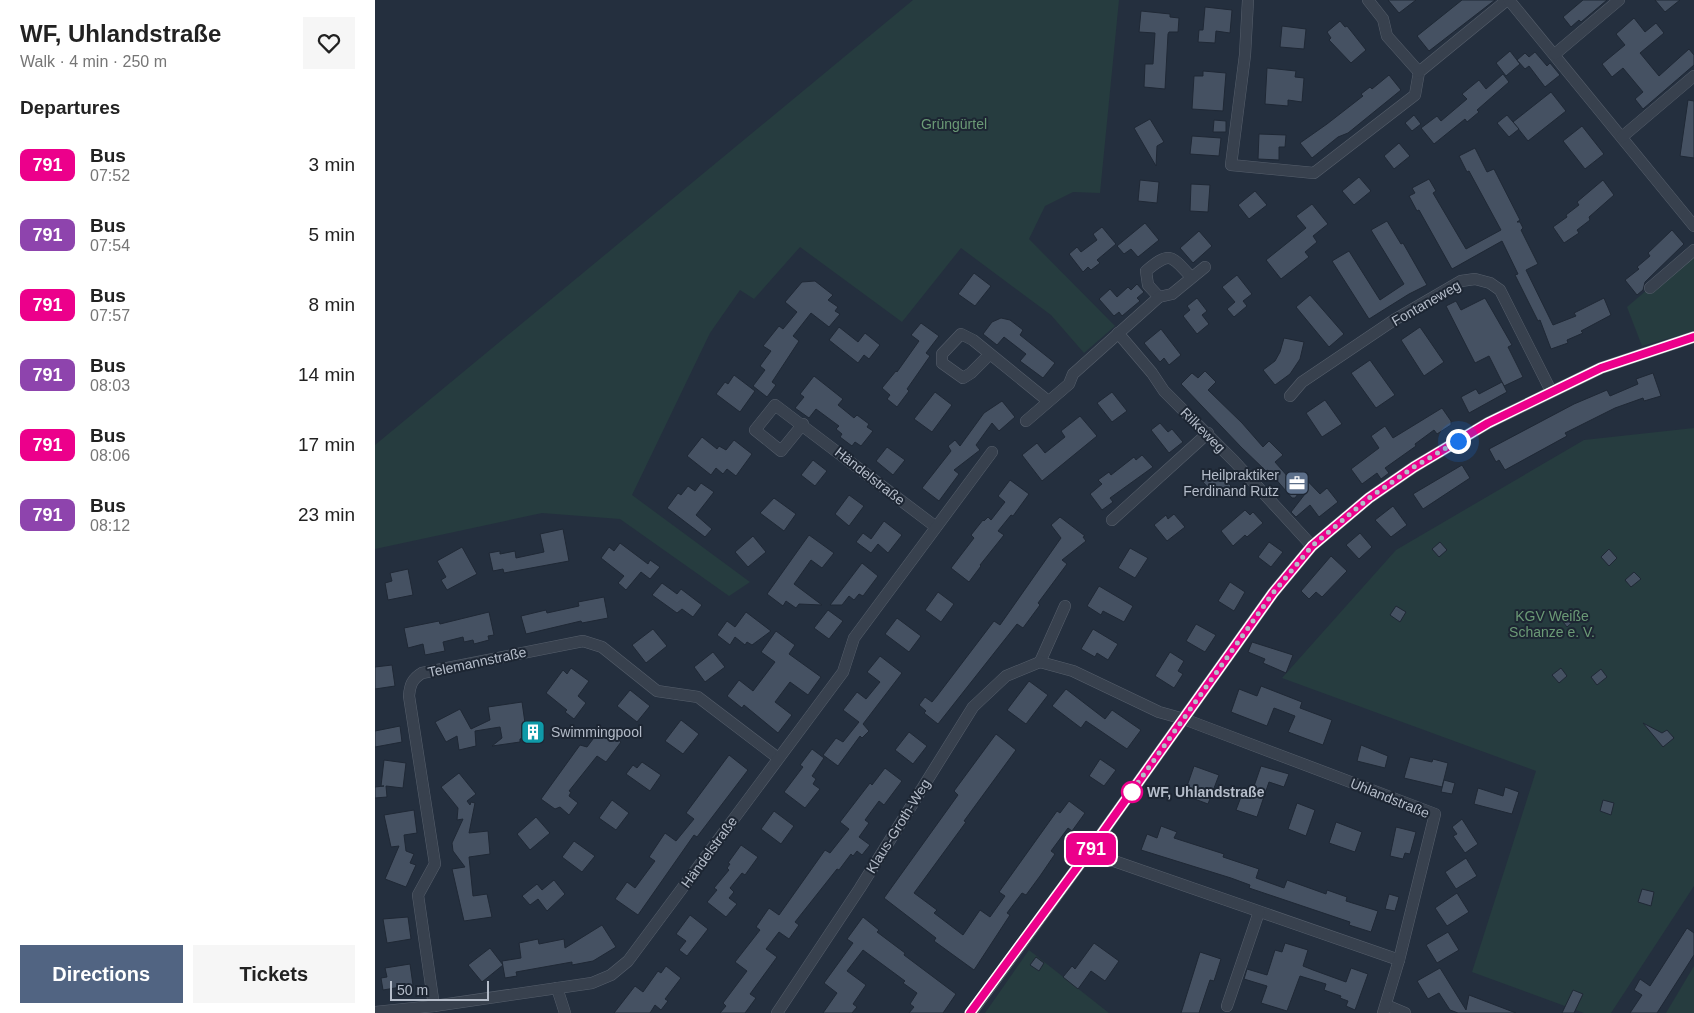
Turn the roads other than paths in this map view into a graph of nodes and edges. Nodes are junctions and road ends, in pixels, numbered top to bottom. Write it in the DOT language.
graph roads {
  1 [pos="1248,0"];
  2 [pos="1368,0"];
  3 [pos="1508,0"];
  4 [pos="1619,0"];
  5 [pos="1555,54"];
  6 [pos="1419,72"];
  7 [pos="1694,76"];
  8 [pos="1622,137"];
  9 [pos="1690,214"];
  10 [pos="1694,226"];
  11 [pos="1694,250"];
  12 [pos="1205,268"];
  13 [pos="1191,277"];
  14 [pos="1649,288"];
  15 [pos="1159,297"];
  16 [pos="1118,334"];
  17 [pos="1694,337"];
  18 [pos="989,355"];
  19 [pos="1551,391"];
  20 [pos="1290,396"];
  21 [pos="1048,401"];
  22 [pos="1026,421"];
  23 [pos="803,424"];
  24 [pos="1208,433"];
  25 [pos="992,452"];
  26 [pos="1112,520"];
  27 [pos="936,527"];
  28 [pos="1312,546"];
  29 [pos="1065,606"];
  30 [pos="1039,662"];
  31 [pos="1184,719"];
  32 [pos="778,758"];
  33 [pos="1088,852"];
  34 [pos="1259,912"];
  35 [pos="1399,960"];
  36 [pos="557,988"];
  37 [pos="434,1006"];
  38 [pos="1227,1006"];
  39 [pos="1385,1009"];
  40 [pos="375,1012"];
  41 [pos="565,1013"];
  42 [pos="777,1013"];
  43 [pos="971,1013"];
  44 [pos="1405,1013"];
  1 -- 6 [label="street"];
  2 -- 6 [label="street"];
  3 -- 5 [label="street"];
  3 -- 6 [label="street"];
  4 -- 5 [label="street"];
  5 -- 8 [label="street"];
  7 -- 8 [label="street"];
  8 -- 9 [label="street"];
  9 -- 10 [label="street"];
  11 -- 14 [label="street"];
  12 -- 13 [label="street"];
  13 -- 15 [label="street"];
  13 -- 15 [label="street"];
  15 -- 16 [label="street"];
  16 -- 21 [label="street"];
  16 -- 24 [label="street, Rilkeweg"];
  17 -- 19 [label="street"];
  18 -- 21 [label="street"];
  19 -- 20 [label="street, Fontaneweg"];
  19 -- 28 [label="street"];
  21 -- 22 [label="street"];
  23 -- 27 [label="street, Händelstraße"];
  24 -- 26 [label="street"];
  24 -- 28 [label="street, Rilkeweg"];
  25 -- 27 [label="street, Händelstraße"];
  27 -- 32 [label="street, Händelstraße"];
  28 -- 31 [label="street"];
  29 -- 30 [label="street"];
  30 -- 31 [label="street"];
  30 -- 42 [label="street, Klaus-Groth-Weg"];
  31 -- 33 [label="street"];
  31 -- 35 [label="street, Uhlandstraße"];
  32 -- 36 [label="street, Händelstraße"];
  32 -- 37 [label="street, Telemannstraße"];
  33 -- 34 [label="street"];
  33 -- 43 [label="street"];
  34 -- 35 [label="street"];
  34 -- 38 [label="street"];
  35 -- 39 [label="street, Uhlandstraße"];
  36 -- 37 [label="street, Händelstraße"];
  36 -- 41 [label="street"];
  37 -- 40 [label="street, Händelstraße"];
  39 -- 44 [label="street"];
}
